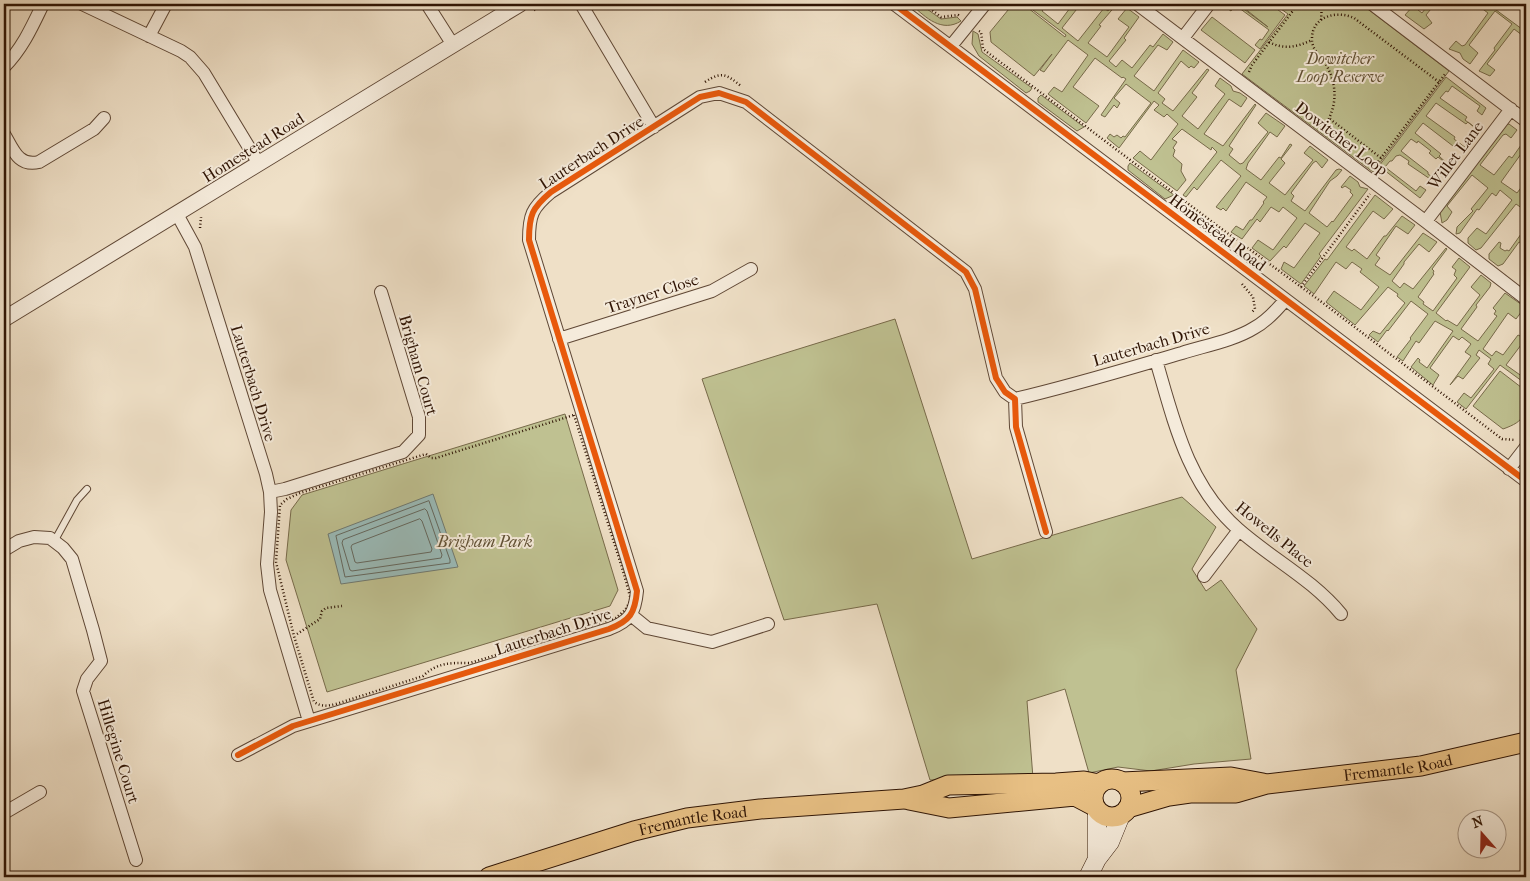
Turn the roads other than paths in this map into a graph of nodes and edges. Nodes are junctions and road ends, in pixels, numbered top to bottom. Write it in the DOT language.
graph roads {
  1 [pos="43,4"];
  2 [pos="82,4"];
  3 [pos="166,4"];
  4 [pos="427,4"];
  5 [pos="520,4"];
  6 [pos="581,4"];
  7 [pos="894,4"];
  8 [pos="985,4"];
  9 [pos="1137,4"];
  10 [pos="1209,4"];
  11 [pos="1372,4"];
  12 [pos="503,8"];
  13 [pos="149,36"];
  14 [pos="1183,38"];
  15 [pos="453,45"];
  16 [pos="950,46"];
  17 [pos="4,67"];
  18 [pos="1511,109"];
  19 [pos="104,118"];
  20 [pos="1526,121"];
  21 [pos="654,128"];
  22 [pos="4,134"];
  23 [pos="259,164"];
  24 [pos="177,214"];
  25 [pos="1426,221"];
  26 [pos="751,269"];
  27 [pos="381,292"];
  28 [pos="1526,299"];
  29 [pos="1286,300"];
  30 [pos="4,319"];
  31 [pos="559,339"];
  32 [pos="1156,360"];
  33 [pos="1016,399"];
  34 [pos="1524,443"];
  35 [pos="1510,469"];
  36 [pos="1526,481"];
  37 [pos="87,489"];
  38 [pos="270,492"];
  39 [pos="1239,530"];
  40 [pos="1046,532"];
  41 [pos="55,540"];
  42 [pos="4,550"];
  43 [pos="1204,576"];
  44 [pos="1341,614"];
  45 [pos="631,615"];
  46 [pos="768,624"];
  47 [pos="309,721"];
  48 [pos="1526,742"];
  49 [pos="238,755"];
  50 [pos="1122,782"];
  51 [pos="1100,784"];
  52 [pos="1267,784"];
  53 [pos="40,792"];
  54 [pos="904,799"];
  55 [pos="1096,808"];
  56 [pos="1124,812"];
  57 [pos="4,813"];
  58 [pos="1097,859"];
  59 [pos="136,860"];
  60 [pos="489,877"];
  61 [pos="1088,877"];
  1 -- 17 [label="street"];
  2 -- 13 [label="street"];
  3 -- 13 [label="street"];
  4 -- 15 [label="street"];
  5 -- 12 [label="street, Homestead Road"];
  6 -- 21 [label="street"];
  7 -- 16 [label="street, Homestead Road"];
  8 -- 16 [label="street"];
  9 -- 14 [label="street, Dowitcher Loop"];
  10 -- 14 [label="street"];
  11 -- 18 [label="street"];
  12 -- 15 [label="street, Homestead Road"];
  13 -- 23 [label="street"];
  14 -- 25 [label="street, Dowitcher Loop"];
  15 -- 23 [label="street, Homestead Road"];
  16 -- 29 [label="street, Homestead Road"];
  18 -- 20 [label="street"];
  18 -- 25 [label="street, Willet Lane"];
  19 -- 22 [label="street"];
  21 -- 31 [label="street, Lauterbach Drive"];
  21 -- 33 [label="street, Lauterbach Drive"];
  23 -- 24 [label="street, Homestead Road"];
  24 -- 30 [label="street, Homestead Road"];
  24 -- 38 [label="street, Lauterbach Drive"];
  25 -- 28 [label="street, Dowitcher Loop"];
  26 -- 31 [label="street, Trayner Close"];
  27 -- 38 [label="street, Brigham Court"];
  29 -- 32 [label="street, Lauterbach Drive"];
  29 -- 35 [label="street, Homestead Road"];
  31 -- 45 [label="street, Lauterbach Drive"];
  32 -- 33 [label="street, Lauterbach Drive"];
  32 -- 39 [label="street, Howells Place"];
  33 -- 40 [label="street"];
  34 -- 35 [label="street"];
  35 -- 36 [label="street, Homestead Road"];
  37 -- 41 [label="lane"];
  38 -- 47 [label="street, Lauterbach Drive"];
  39 -- 43 [label="street"];
  39 -- 44 [label="street, Howells Place"];
  41 -- 42 [label="street"];
  41 -- 59 [label="street, Hillegine Court"];
  45 -- 46 [label="street"];
  45 -- 47 [label="street, Lauterbach Drive"];
  47 -- 49 [label="street"];
  48 -- 52 [label="main road, Fremantle Road"];
  50 -- 51 [label="main road"];
  50 -- 52 [label="main road, Fremantle Road"];
  50 -- 56 [label="main road"];
  51 -- 54 [label="main road, Fremantle Road"];
  51 -- 55 [label="main road"];
  52 -- 56 [label="main road, Fremantle Road"];
  53 -- 57 [label="street"];
  54 -- 55 [label="main road, Fremantle Road"];
  54 -- 60 [label="main road, Fremantle Road"];
  55 -- 56 [label="main road"];
  55 -- 58 [label="main road"];
  56 -- 58 [label="main road"];
  58 -- 61 [label="main road"];
}
